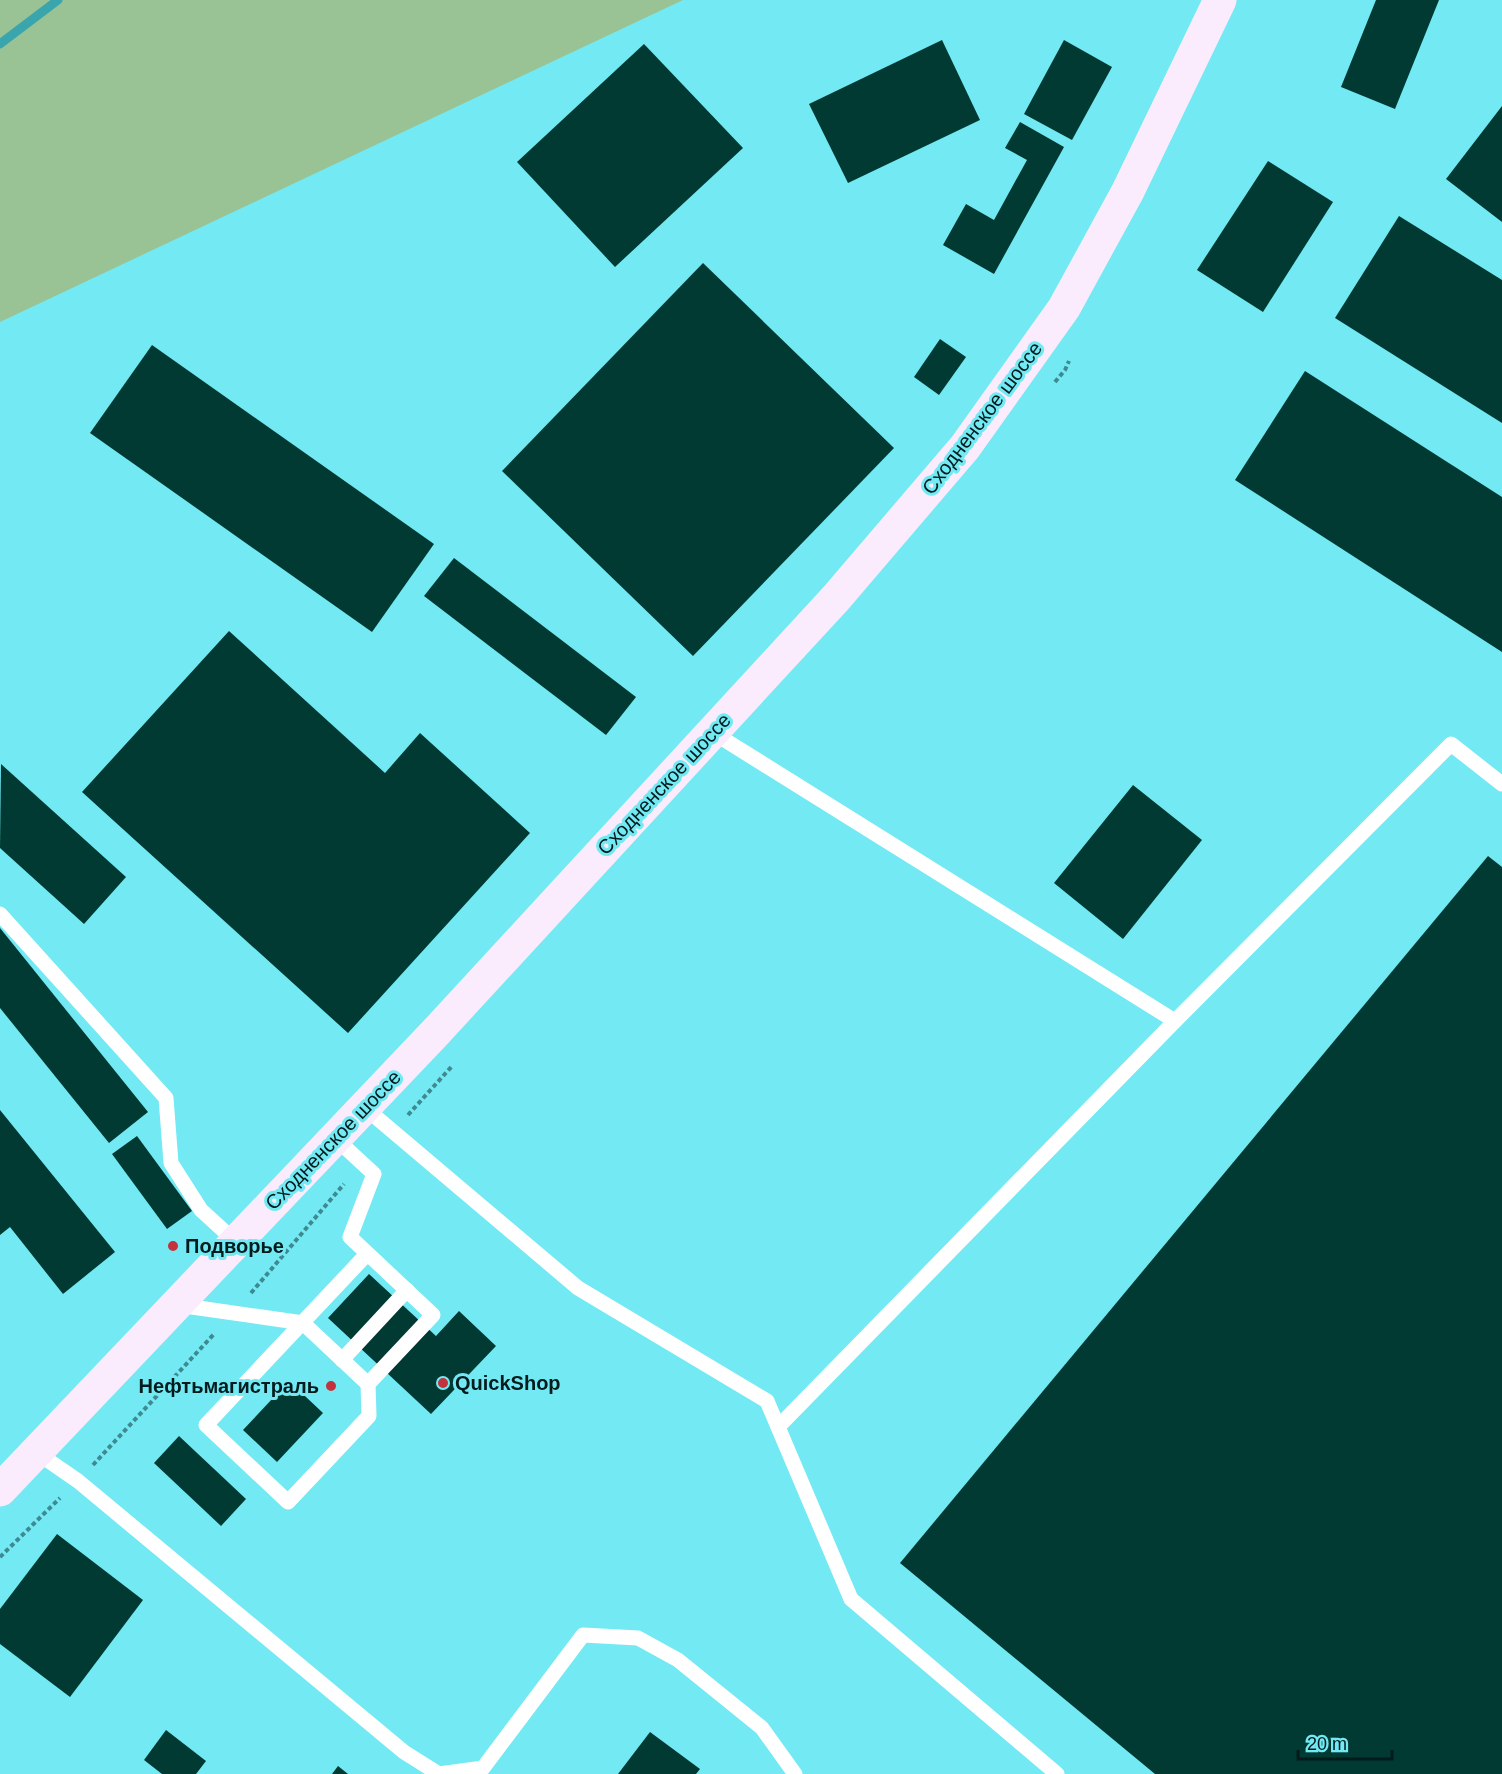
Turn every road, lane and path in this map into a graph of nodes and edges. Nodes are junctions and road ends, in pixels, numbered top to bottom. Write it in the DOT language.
graph roads {
  1 [pos="1220,0"];
  2 [pos="712,732"];
  3 [pos="1502,784"];
  4 [pos="0,914"];
  5 [pos="1175,1021"];
  6 [pos="364,1107"];
  7 [pos="335,1138"];
  8 [pos="236,1242"];
  9 [pos="367,1254"];
  10 [pos="407,1290"];
  11 [pos="176,1305"];
  12 [pos="303,1323"];
  13 [pos="342,1360"];
  14 [pos="368,1384"];
  15 [pos="778,1427"];
  16 [pos="36,1452"];
  17 [pos="0,1490"];
  18 [pos="795,1774"];
  19 [pos="1057,1774"];
  1 -- 2 [label="main road, Сходненское шоссе"];
  2 -- 5 [label="lane"];
  2 -- 6 [label="main road, Сходненское шоссе"];
  3 -- 5 [label="lane"];
  4 -- 8 [label="lane"];
  5 -- 15 [label="lane"];
  6 -- 7 [label="main road, Сходненское шоссе"];
  6 -- 15 [label="lane"];
  7 -- 8 [label="main road, Сходненское шоссе"];
  7 -- 9 [label="lane"];
  8 -- 11 [label="main road, Сходненское шоссе"];
  9 -- 10 [label="lane"];
  9 -- 12 [label="lane"];
  10 -- 13 [label="lane"];
  10 -- 14 [label="lane"];
  11 -- 12 [label="lane"];
  11 -- 16 [label="main road, Сходненское шоссе"];
  12 -- 13 [label="lane"];
  12 -- 14 [label="lane"];
  13 -- 14 [label="lane"];
  15 -- 19 [label="lane"];
  16 -- 17 [label="main road, Сходненское шоссе"];
  16 -- 18 [label="lane"];
}
